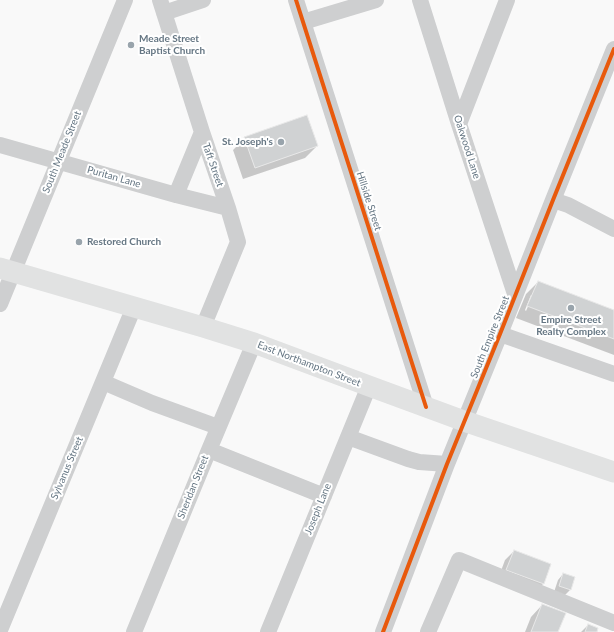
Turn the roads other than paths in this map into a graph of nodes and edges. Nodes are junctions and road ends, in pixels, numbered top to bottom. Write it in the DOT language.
graph roads {
  1 [pos="125,0"];
  2 [pos="203,0"];
  3 [pos="296,0"];
  4 [pos="376,0"];
  5 [pos="420,0"];
  6 [pos="507,0"];
  7 [pos="162,7"];
  8 [pos="303,22"];
  9 [pos="614,49"];
  10 [pos="609,74"];
  11 [pos="459,124"];
  12 [pos="202,132"];
  13 [pos="0,145"];
  14 [pos="59,161"];
  15 [pos="176,195"];
  16 [pos="553,200"];
  17 [pos="228,208"];
  18 [pos="614,229"];
  19 [pos="7,270"];
  20 [pos="515,294"];
  21 [pos="0,304"];
  22 [pos="134,307"];
  23 [pos="203,327"];
  24 [pos="500,334"];
  25 [pos="254,343"];
  26 [pos="614,374"];
  27 [pos="103,382"];
  28 [pos="369,386"];
  29 [pos="426,407"];
  30 [pos="464,421"];
  31 [pos="218,427"];
  32 [pos="348,437"];
  33 [pos="208,450"];
  34 [pos="447,464"];
  35 [pos="614,472"];
  36 [pos="324,496"];
  37 [pos="614,623"];
  38 [pos="0,630"];
  39 [pos="134,632"];
  40 [pos="268,632"];
  41 [pos="383,632"];
  42 [pos="428,632"];
  1 -- 14 [label="street, South Meade Street"];
  2 -- 7 [label="street"];
  3 -- 8 [label="street, Hillside Street"];
  4 -- 8 [label="street"];
  5 -- 11 [label="street, Oakwood Lane"];
  6 -- 11 [label="street"];
  7 -- 12 [label="street, Taft Street"];
  8 -- 29 [label="street, Hillside Street"];
  9 -- 10 [label="street, South Empire Street"];
  10 -- 16 [label="street, South Empire Street"];
  11 -- 20 [label="street, Oakwood Lane"];
  12 -- 15 [label="street"];
  12 -- 17 [label="street, Taft Street"];
  13 -- 14 [label="street, Puritan Lane"];
  14 -- 15 [label="street, Puritan Lane"];
  14 -- 19 [label="street, South Meade Street"];
  15 -- 17 [label="street, Puritan Lane"];
  16 -- 18 [label="street"];
  16 -- 20 [label="street, South Empire Street"];
  17 -- 23 [label="street, Taft Street"];
  19 -- 21 [label="street, South Meade Street"];
  19 -- 22 [label="main road, East Northampton Street"];
  20 -- 24 [label="street, South Empire Street"];
  22 -- 23 [label="main road, East Northampton Street"];
  22 -- 27 [label="street, Sylvanus Street"];
  23 -- 25 [label="main road, East Northampton Street"];
  24 -- 26 [label="street"];
  24 -- 30 [label="street, South Empire Street"];
  25 -- 28 [label="main road, East Northampton Street"];
  25 -- 31 [label="street, Sheridan Street"];
  27 -- 31 [label="street"];
  27 -- 38 [label="street, Sylvanus Street"];
  28 -- 29 [label="main road, East Northampton Street"];
  28 -- 32 [label="street, Joseph Lane"];
  29 -- 30 [label="main road, East Northampton Street"];
  30 -- 34 [label="street, South Empire Street"];
  30 -- 35 [label="main road, East Northampton Street"];
  31 -- 33 [label="street, Sheridan Street"];
  32 -- 34 [label="street"];
  32 -- 36 [label="street, Joseph Lane"];
  33 -- 36 [label="street"];
  33 -- 39 [label="street, Sheridan Street"];
  34 -- 41 [label="street, South Empire Street"];
  36 -- 40 [label="street, Joseph Lane"];
  37 -- 42 [label="street"];
}
